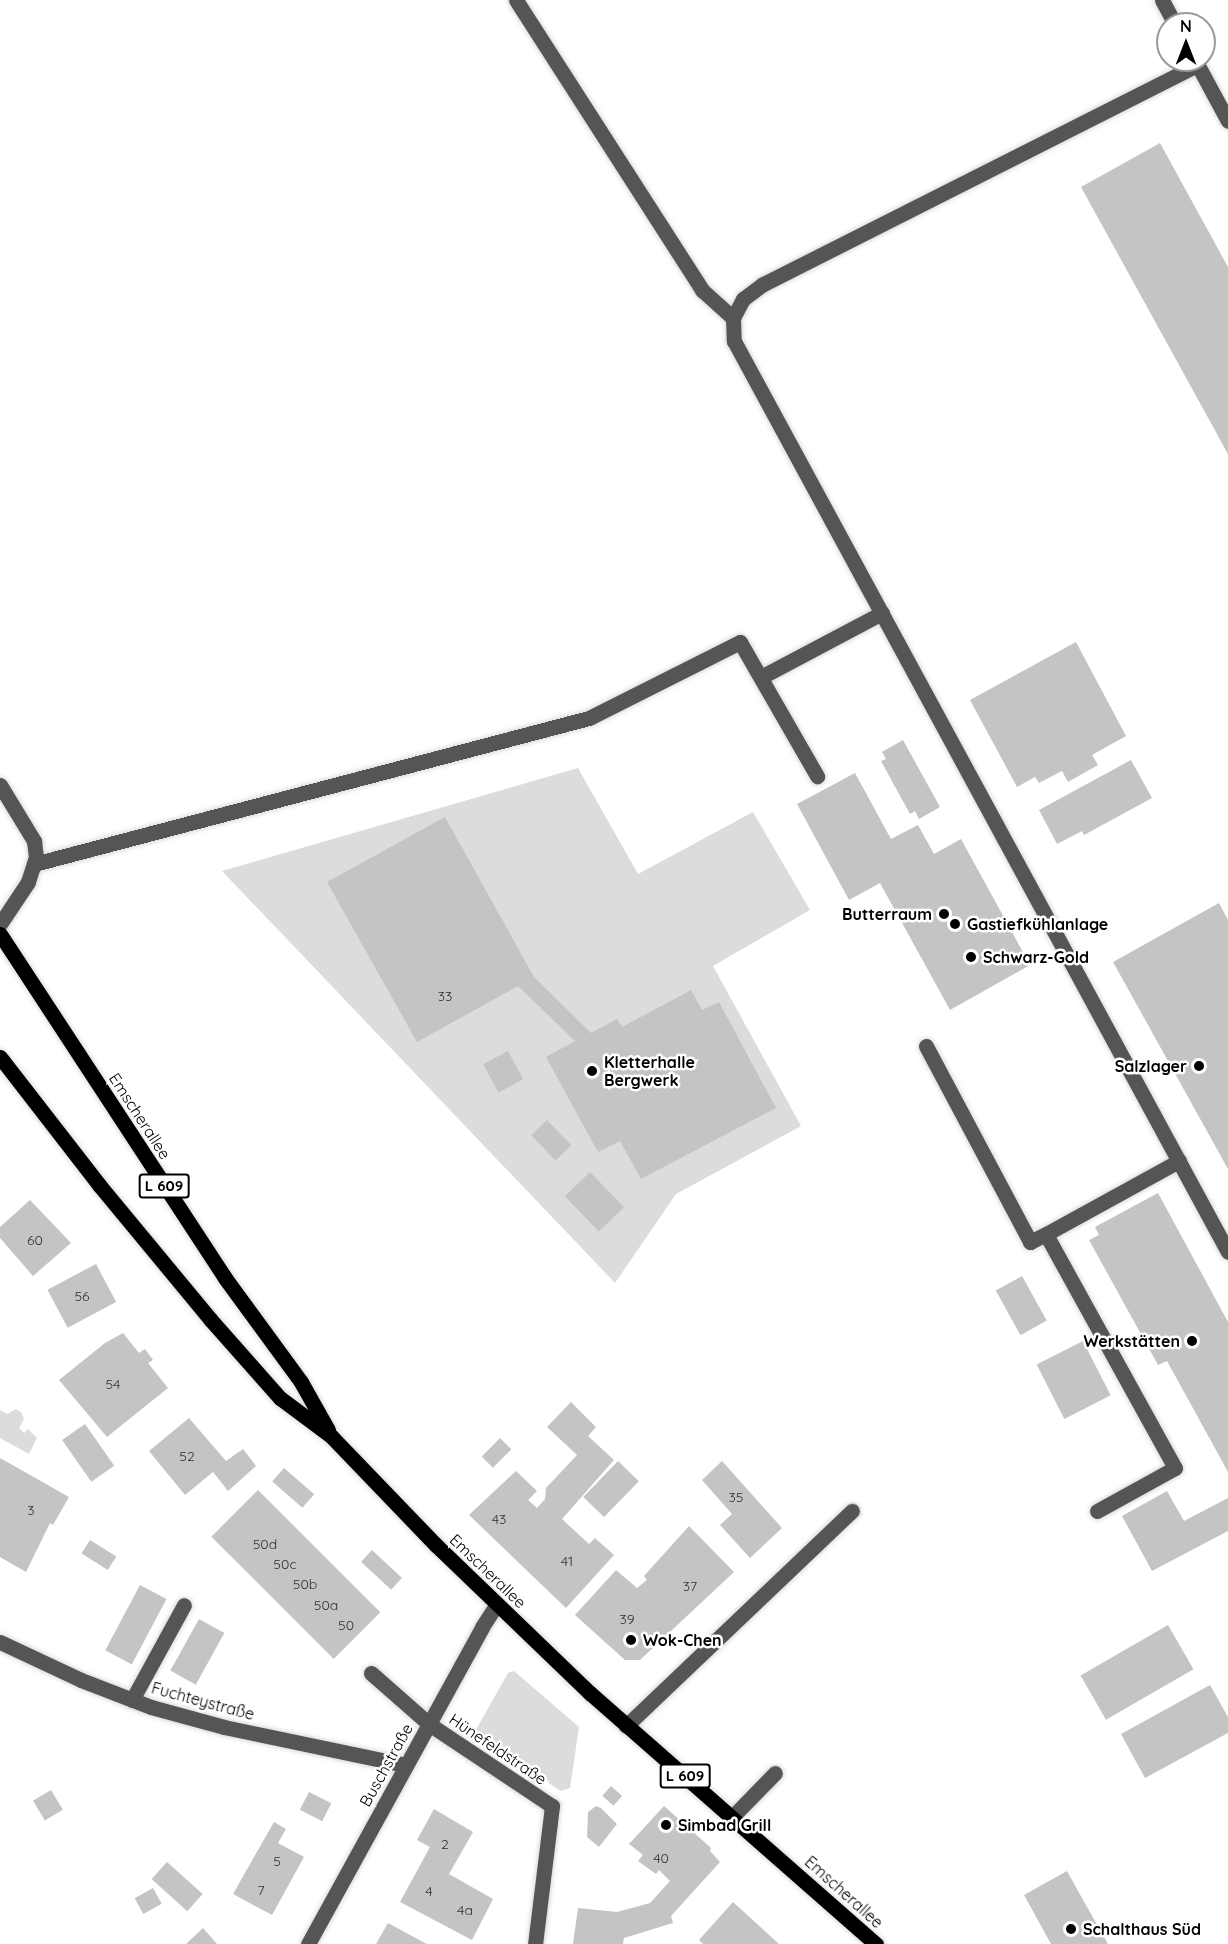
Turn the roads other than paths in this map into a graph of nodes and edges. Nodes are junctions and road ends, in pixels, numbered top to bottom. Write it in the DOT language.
graph roads {
  1 [pos="516,0"];
  2 [pos="1178,72"];
  3 [pos="1201,72"];
  4 [pos="1228,121"];
  5 [pos="733,318"];
  6 [pos="882,613"];
  7 [pos="760,677"];
  8 [pos="817,776"];
  9 [pos="0,785"];
  10 [pos="33,864"];
  11 [pos="0,924"];
  12 [pos="0,934"];
  13 [pos="926,1047"];
  14 [pos="0,1057"];
  15 [pos="1179,1161"];
  16 [pos="1046,1234"];
  17 [pos="1228,1252"];
  18 [pos="331,1436"];
  19 [pos="852,1511"];
  20 [pos="1097,1511"];
  21 [pos="497,1604"];
  22 [pos="184,1605"];
  23 [pos="0,1642"];
  24 [pos="371,1672"];
  25 [pos="132,1700"];
  26 [pos="429,1724"];
  27 [pos="626,1726"];
  28 [pos="406,1765"];
  29 [pos="774,1773"];
  30 [pos="733,1816"];
  31 [pos="308,1944"];
  32 [pos="535,1944"];
  33 [pos="876,1944"];
  1 -- 5 [label="street"];
  2 -- 5 [label="street"];
  3 -- 4 [label="street"];
  5 -- 6 [label="street"];
  6 -- 7 [label="street"];
  6 -- 15 [label="street"];
  7 -- 8 [label="street"];
  7 -- 10 [label="street"];
  9 -- 10 [label="street"];
  10 -- 11 [label="street"];
  12 -- 18 [label="main road, Emscherallee / L 609"];
  13 -- 16 [label="street"];
  14 -- 18 [label="main road, Emscherallee / L 609"];
  15 -- 16 [label="street"];
  15 -- 17 [label="street"];
  16 -- 20 [label="street"];
  18 -- 21 [label="main road, Emscherallee / L 609"];
  19 -- 27 [label="street"];
  21 -- 26 [label="street, Buschstraße"];
  21 -- 27 [label="main road, Emscherallee / L 609"];
  22 -- 25 [label="street"];
  23 -- 25 [label="street, Fuchteystraße"];
  24 -- 26 [label="street"];
  25 -- 28 [label="street, Fuchteystraße"];
  26 -- 28 [label="street, Buschstraße"];
  26 -- 32 [label="street, Hünefeldstraße"];
  27 -- 30 [label="main road, Emscherallee / L 609"];
  28 -- 31 [label="street, Buschstraße"];
  29 -- 30 [label="street"];
  30 -- 33 [label="main road, Emscherallee / L 609"];
}
